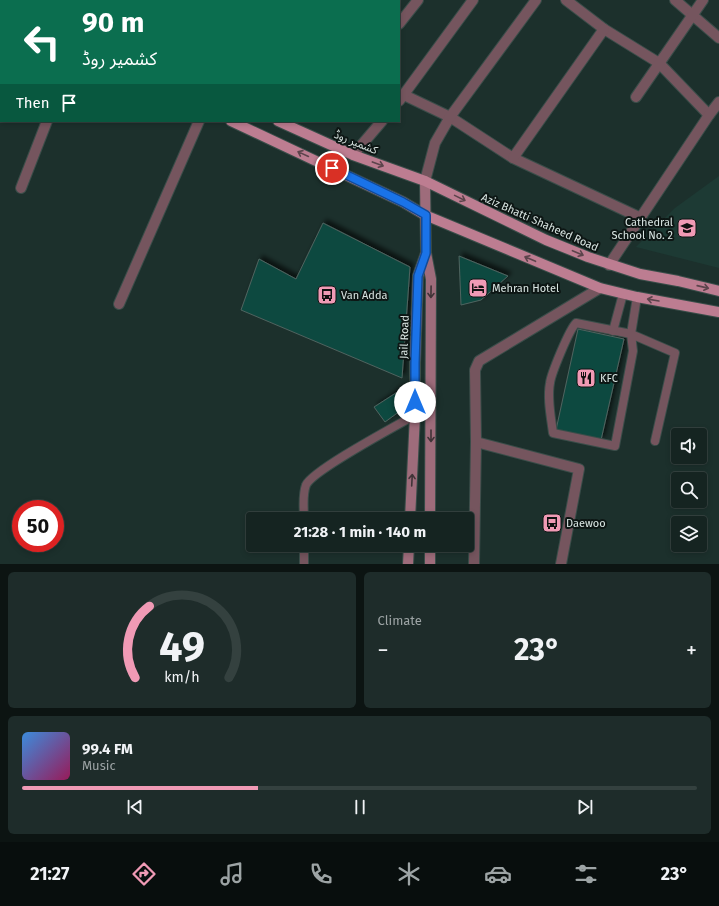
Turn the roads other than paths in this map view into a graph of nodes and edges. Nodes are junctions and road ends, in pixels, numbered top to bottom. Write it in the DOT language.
graph roads {
  1 [pos="418,0"];
  2 [pos="473,0"];
  3 [pos="536,0"];
  4 [pos="566,0"];
  5 [pos="675,0"];
  6 [pos="703,0"];
  7 [pos="692,14"];
  8 [pos="400,23"];
  9 [pos="604,28"];
  10 [pos="719,38"];
  11 [pos="659,63"];
  12 [pos="636,97"];
  13 [pos="401,98"];
  14 [pos="719,102"];
  15 [pos="708,115"];
  16 [pos="450,117"];
  17 [pos="47,122"];
  18 [pos="199,122"];
  19 [pos="233,122"];
  20 [pos="280,122"];
  21 [pos="381,122"];
  22 [pos="353,155"];
  23 [pos="513,158"];
  24 [pos="425,181"];
  25 [pos="21,188"];
  26 [pos="426,215"];
  27 [pos="641,218"];
  28 [pos="426,253"];
  29 [pos="609,265"];
  30 [pos="600,288"];
  31 [pos="719,291"];
  32 [pos="622,294"];
  33 [pos="637,297"];
  34 [pos="119,304"];
  35 [pos="719,312"];
  36 [pos="613,331"];
  37 [pos="631,334"];
  38 [pos="431,405"];
  39 [pos="415,415"];
  40 [pos="655,441"];
  41 [pos="476,442"];
  42 [pos="304,512"];
  43 [pos="410,512"];
  44 [pos="430,512"];
  45 [pos="304,552"];
  46 [pos="409,552"];
  47 [pos="430,552"];
  48 [pos="304,564"];
  49 [pos="408,564"];
  50 [pos="430,564"];
  51 [pos="474,564"];
  52 [pos="561,564"];
  1 -- 8 [label="street"];
  2 -- 13 [label="street"];
  3 -- 16 [label="street"];
  4 -- 9 [label="street"];
  5 -- 7 [label="street"];
  6 -- 7 [label="street"];
  7 -- 10 [label="street"];
  7 -- 11 [label="street"];
  9 -- 11 [label="street"];
  9 -- 23 [label="street"];
  11 -- 12 [label="street"];
  11 -- 15 [label="street"];
  13 -- 16 [label="street"];
  14 -- 15 [label="street"];
  15 -- 27 [label="street"];
  16 -- 23 [label="street"];
  16 -- 24 [label="street"];
  17 -- 25 [label="street"];
  18 -- 34 [label="street"];
  26 -- 19 [label="main road, one-way"];
  20 -- 22 [label="main road, کشمیر روڈ"];
  21 -- 22 [label="street"];
  22 -- 24 [label="main road, کشمیر روڈ, one-way"];
  23 -- 27 [label="street"];
  24 -- 26 [label="main road, Jail Road"];
  24 -- 29 [label="main road, Aziz Bhatti Shaheed Road, one-way"];
  26 -- 28 [label="main road, Jail Road"];
  30 -- 26 [label="main road, one-way"];
  27 -- 29 [label="street"];
  28 -- 38 [label="main road, Jail Road, one-way"];
  28 -- 39 [label="main road, Jail Road"];
  29 -- 31 [label="main road, Aziz Bhatti Shaheed Road, one-way"];
  30 -- 32 [label="main road"];
  30 -- 41 [label="street"];
  32 -- 33 [label="main road"];
  32 -- 36 [label="lane"];
  35 -- 33 [label="main road, one-way"];
  33 -- 37 [label="lane"];
  36 -- 37 [label="lane"];
  36 -- 37 [label="lane"];
  37 -- 40 [label="lane"];
  38 -- 39 [label="main road"];
  38 -- 44 [label="main road, Jail Road, one-way"];
  39 -- 42 [label="lane"];
  43 -- 39 [label="main road, Jail Road, one-way"];
  41 -- 51 [label="street"];
  41 -- 52 [label="street"];
  45 -- 48 [label="lane"];
  46 -- 49 [label="main road"];
  47 -- 50 [label="main road"];
}
